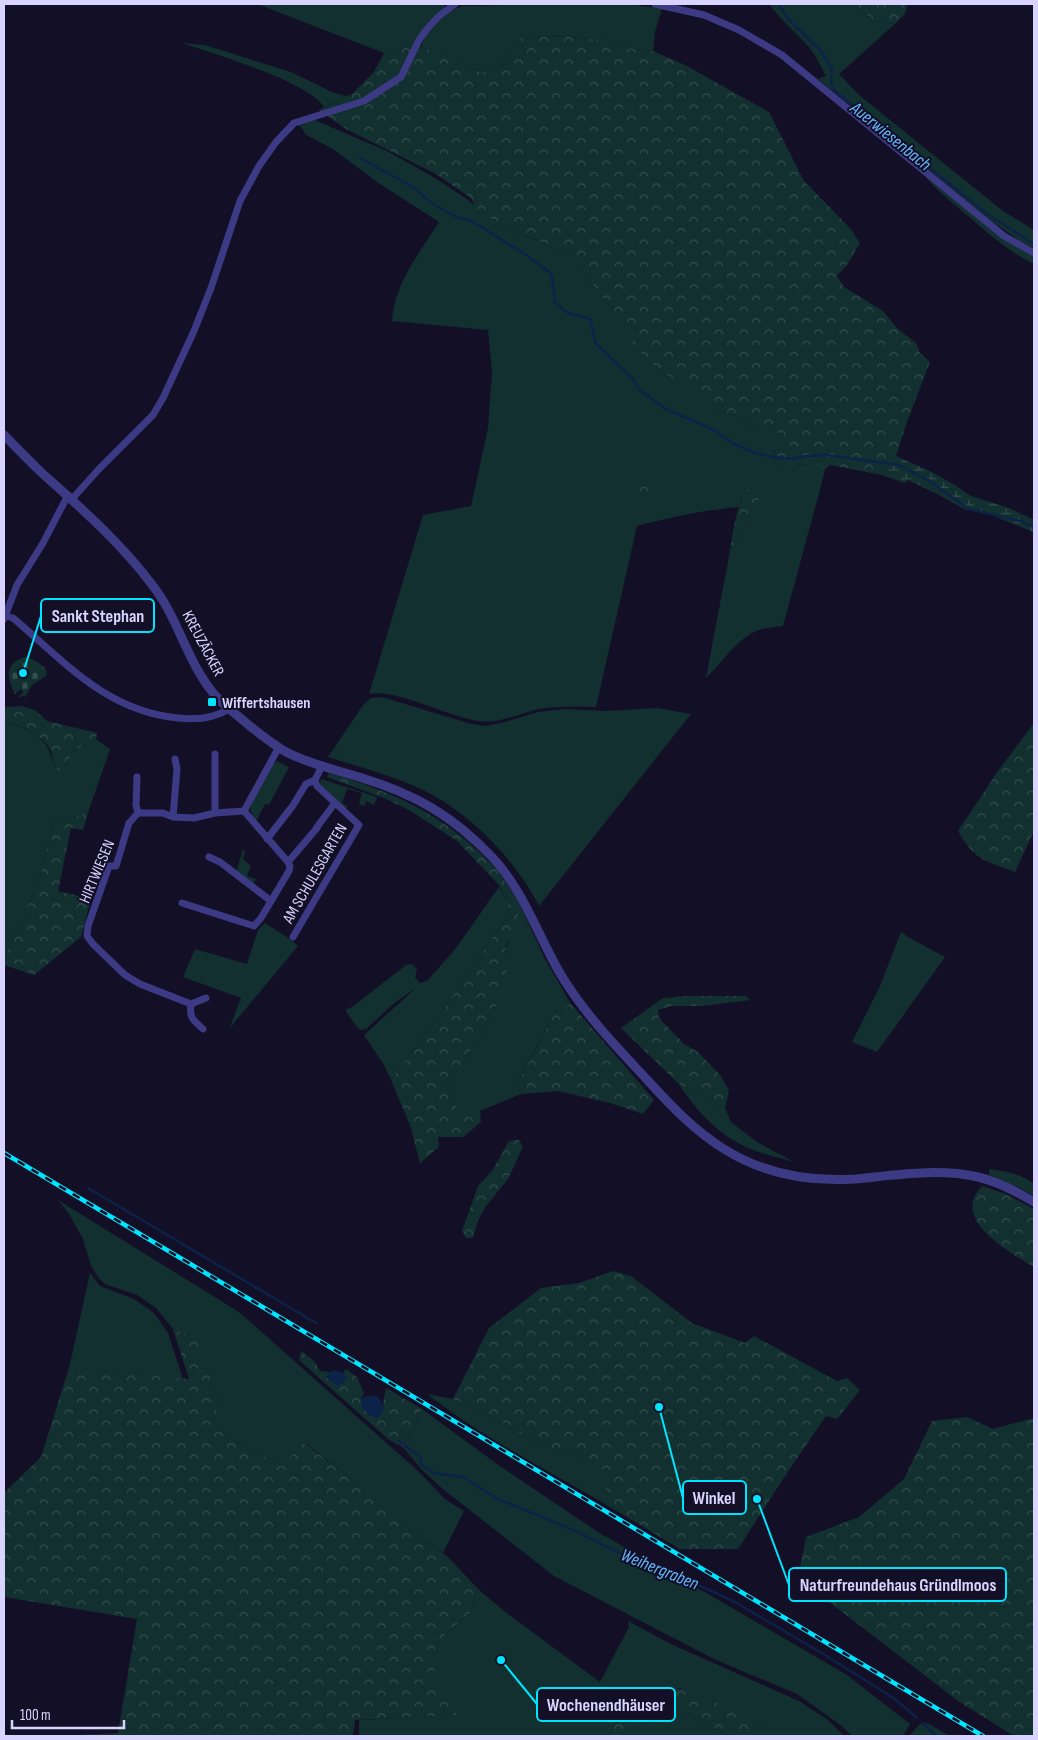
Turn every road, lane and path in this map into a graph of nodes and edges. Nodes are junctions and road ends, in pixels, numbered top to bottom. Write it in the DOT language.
graph roads {
  1 [pos="455,4"];
  2 [pos="655,4"];
  3 [pos="1034,253"];
  4 [pos="4,435"];
  5 [pos="70,497"];
  6 [pos="5,618"];
  7 [pos="229,709"];
  8 [pos="279,747"];
  9 [pos="215,754"];
  10 [pos="175,759"];
  11 [pos="322,766"];
  12 [pos="137,777"];
  13 [pos="315,780"];
  14 [pos="335,803"];
  15 [pos="244,810"];
  16 [pos="138,813"];
  17 [pos="214,813"];
  18 [pos="173,817"];
  19 [pos="267,839"];
  20 [pos="209,857"];
  21 [pos="288,862"];
  22 [pos="271,901"];
  23 [pos="182,903"];
  24 [pos="293,937"];
  25 [pos="206,998"];
  26 [pos="191,1004"];
  27 [pos="203,1029"];
  28 [pos="1034,1202"];
  1 -- 5 [label="street"];
  2 -- 3 [label="street"];
  4 -- 5 [label="street, KREUZÄCKER"];
  5 -- 6 [label="street"];
  5 -- 7 [label="street, KREUZÄCKER"];
  6 -- 7 [label="street"];
  7 -- 8 [label="street, KREUZÄCKER"];
  8 -- 11 [label="street, KREUZÄCKER"];
  8 -- 15 [label="street"];
  9 -- 17 [label="street"];
  10 -- 18 [label="street"];
  11 -- 13 [label="street"];
  11 -- 28 [label="street, KREUZÄCKER"];
  12 -- 16 [label="street"];
  13 -- 14 [label="street, AM SCHULESGARTEN"];
  13 -- 19 [label="street"];
  14 -- 21 [label="street, AM SCHULESGARTEN"];
  14 -- 24 [label="street, AM SCHULESGARTEN"];
  15 -- 17 [label="street"];
  15 -- 19 [label="street"];
  16 -- 18 [label="street"];
  16 -- 26 [label="street, HIRTWIESEN"];
  17 -- 18 [label="street"];
  19 -- 21 [label="street"];
  20 -- 22 [label="street"];
  21 -- 22 [label="street"];
  22 -- 23 [label="street"];
  25 -- 26 [label="street"];
  26 -- 27 [label="street"];
}
